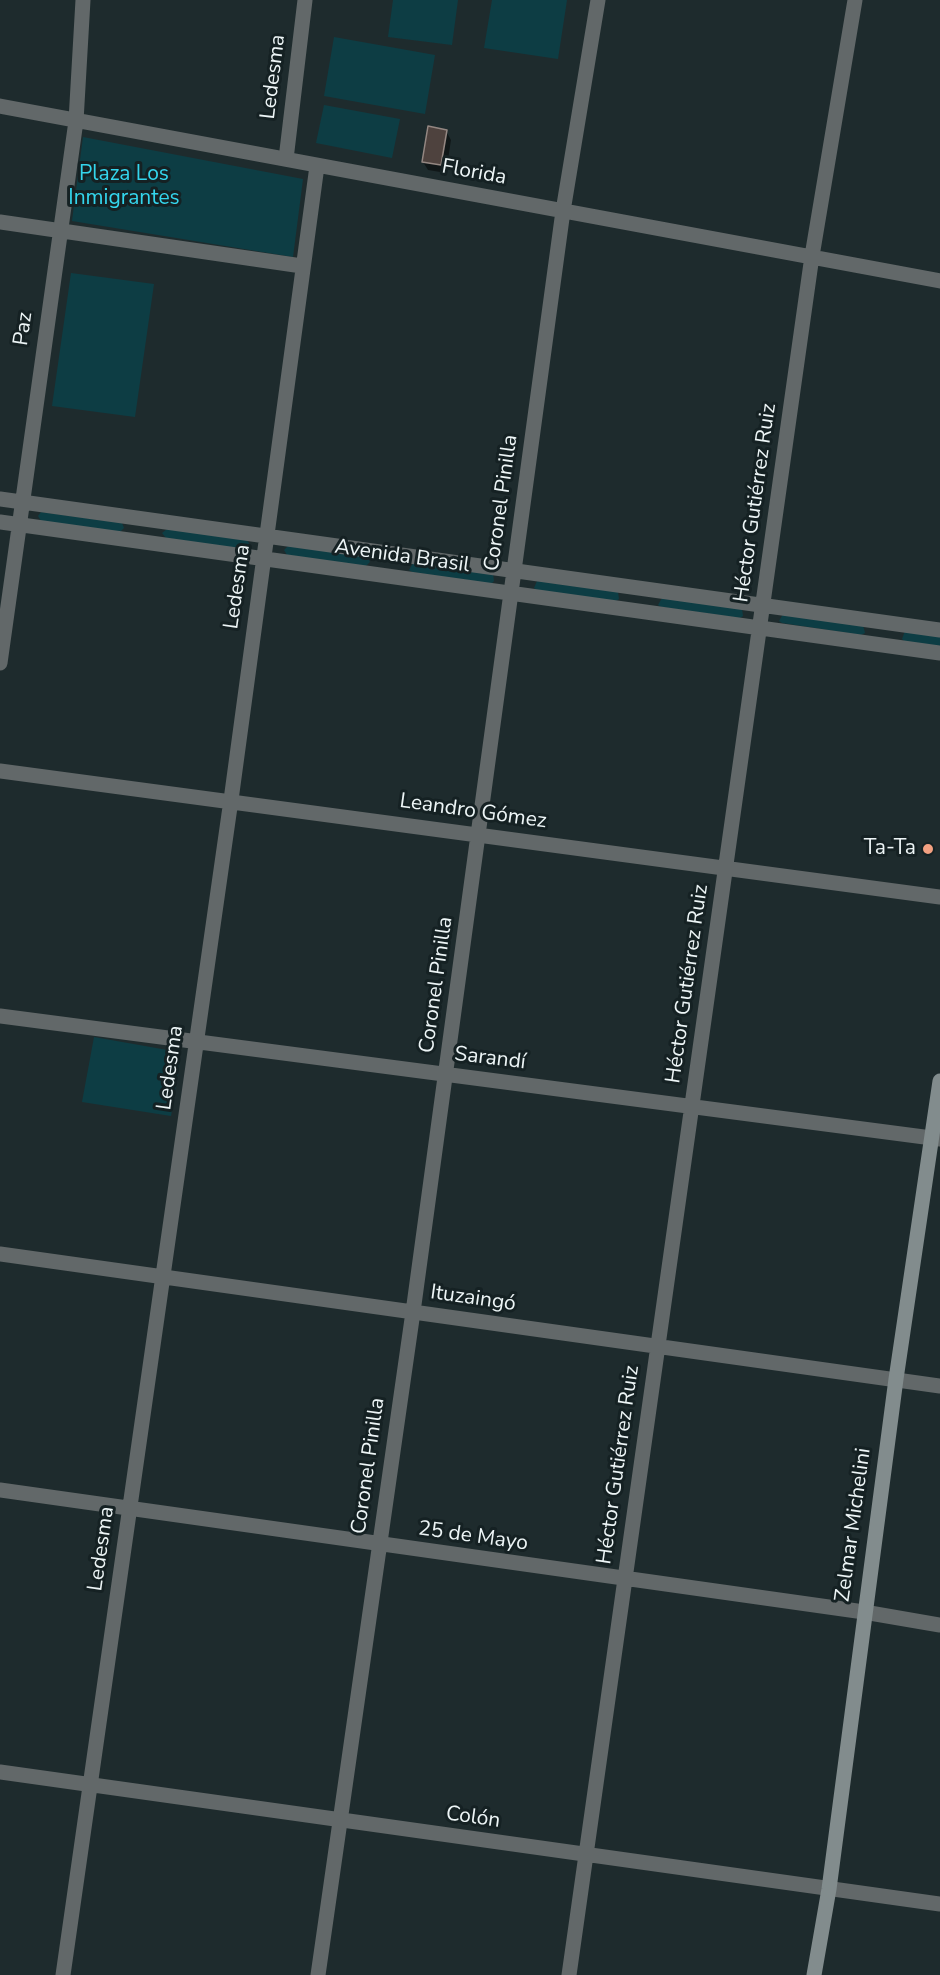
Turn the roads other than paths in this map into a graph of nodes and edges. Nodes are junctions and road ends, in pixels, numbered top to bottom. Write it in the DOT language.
graph roads {
  1 [pos="83,0"];
  2 [pos="305,0"];
  3 [pos="598,0"];
  4 [pos="855,0"];
  5 [pos="0,106"];
  6 [pos="76,121"];
  7 [pos="286,159"];
  8 [pos="317,166"];
  9 [pos="562,211"];
  10 [pos="0,222"];
  11 [pos="58,230"];
  12 [pos="812,256"];
  13 [pos="302,266"];
  14 [pos="940,281"];
  15 [pos="0,499"];
  16 [pos="21,501"];
  17 [pos="0,522"];
  18 [pos="18,525"];
  19 [pos="267,534"];
  20 [pos="264,559"];
  21 [pos="514,568"];
  22 [pos="511,594"];
  23 [pos="763,604"];
  24 [pos="759,628"];
  25 [pos="940,630"];
  26 [pos="940,653"];
  27 [pos="0,663"];
  28 [pos="0,771"];
  29 [pos="231,800"];
  30 [pos="478,834"];
  31 [pos="726,868"];
  32 [pos="940,897"];
  33 [pos="0,1016"];
  34 [pos="196,1041"];
  35 [pos="446,1075"];
  36 [pos="940,1081"];
  37 [pos="692,1107"];
  38 [pos="936,1139"];
  39 [pos="0,1254"];
  40 [pos="162,1276"];
  41 [pos="413,1312"];
  42 [pos="657,1346"];
  43 [pos="896,1379"];
  44 [pos="940,1386"];
  45 [pos="0,1490"];
  46 [pos="129,1507"];
  47 [pos="378,1545"];
  48 [pos="624,1579"];
  49 [pos="864,1612"];
  50 [pos="940,1625"];
  51 [pos="0,1772"];
  52 [pos="90,1784"];
  53 [pos="340,1821"];
  54 [pos="586,1854"];
  55 [pos="829,1889"];
  56 [pos="940,1904"];
  57 [pos="63,1975"];
  58 [pos="318,1975"];
  59 [pos="570,1975"];
  60 [pos="814,1975"];
  1 -- 6 [label="street, Paz"];
  2 -- 7 [label="street, Ledesma"];
  3 -- 9 [label="street, Coronel Pinilla"];
  4 -- 12 [label="street, Héctor Gutiérrez Ruiz"];
  5 -- 6 [label="street, Florida"];
  6 -- 7 [label="street, Florida"];
  6 -- 11 [label="street, Paz"];
  7 -- 8 [label="street, Florida"];
  8 -- 9 [label="street, Florida"];
  8 -- 13 [label="street, Ledesma"];
  9 -- 12 [label="street, Florida"];
  9 -- 21 [label="street, Coronel Pinilla"];
  10 -- 11 [label="street"];
  11 -- 13 [label="street"];
  11 -- 16 [label="street, Paz"];
  12 -- 14 [label="street, Florida"];
  12 -- 23 [label="street, Héctor Gutiérrez Ruiz"];
  13 -- 19 [label="street, Ledesma"];
  15 -- 16 [label="street, Avenida Brasil"];
  16 -- 18 [label="street, Paz"];
  16 -- 19 [label="street, Avenida Brasil"];
  17 -- 18 [label="street, Avenida Brasil"];
  18 -- 20 [label="street, Avenida Brasil"];
  18 -- 27 [label="street, Paz"];
  19 -- 20 [label="street, Ledesma"];
  19 -- 21 [label="street, Avenida Brasil"];
  20 -- 22 [label="street, Avenida Brasil"];
  20 -- 29 [label="street, Ledesma"];
  21 -- 22 [label="street, Coronel Pinilla"];
  21 -- 23 [label="street, Avenida Brasil"];
  22 -- 24 [label="street, Avenida Brasil"];
  22 -- 30 [label="street, Coronel Pinilla"];
  23 -- 24 [label="street, Héctor Gutiérrez Ruiz"];
  23 -- 25 [label="street, Avenida Brasil"];
  24 -- 26 [label="street, Avenida Brasil"];
  24 -- 31 [label="street, Héctor Gutiérrez Ruiz"];
  28 -- 29 [label="street, Leandro Gómez"];
  29 -- 30 [label="street, Leandro Gómez"];
  29 -- 34 [label="street, Ledesma"];
  30 -- 31 [label="street, Leandro Gómez"];
  30 -- 35 [label="street, Coronel Pinilla"];
  31 -- 32 [label="street, Leandro Gómez"];
  31 -- 37 [label="street, Héctor Gutiérrez Ruiz"];
  33 -- 34 [label="street, Sarandí"];
  34 -- 35 [label="street, Sarandí"];
  34 -- 40 [label="street, Ledesma"];
  35 -- 37 [label="street, Sarandí"];
  35 -- 41 [label="street, Coronel Pinilla"];
  36 -- 38 [label="street, Zelmar Michelini"];
  37 -- 38 [label="street, Sarandí"];
  37 -- 42 [label="street, Héctor Gutiérrez Ruiz"];
  38 -- 43 [label="street, Zelmar Michelini"];
  39 -- 40 [label="street, Ituzaingó"];
  40 -- 41 [label="street, Ituzaingó"];
  40 -- 46 [label="street, Ledesma"];
  41 -- 42 [label="street, Ituzaingó"];
  41 -- 47 [label="street, Coronel Pinilla"];
  42 -- 43 [label="street, Ituzaingó"];
  42 -- 48 [label="street, Héctor Gutiérrez Ruiz"];
  43 -- 44 [label="street, Ituzaingó"];
  43 -- 49 [label="street, Zelmar Michelini"];
  45 -- 46 [label="street, 25 de Mayo"];
  46 -- 47 [label="street, 25 de Mayo"];
  46 -- 52 [label="street, Ledesma"];
  47 -- 48 [label="street, 25 de Mayo"];
  47 -- 53 [label="street, Coronel Pinilla"];
  48 -- 49 [label="street, 25 de Mayo"];
  48 -- 54 [label="street, Héctor Gutiérrez Ruiz"];
  49 -- 50 [label="street, 25 de Mayo"];
  49 -- 55 [label="street, Zelmar Michelini"];
  51 -- 52 [label="street, Colón"];
  52 -- 53 [label="street, Colón"];
  52 -- 57 [label="street, Ledesma"];
  53 -- 54 [label="street, Colón"];
  53 -- 58 [label="street, Coronel Pinilla"];
  54 -- 55 [label="street, Colón"];
  54 -- 59 [label="street, Héctor Gutiérrez Ruiz"];
  55 -- 56 [label="street, Colón"];
  55 -- 60 [label="street, Zelmar Michelini"];
}
